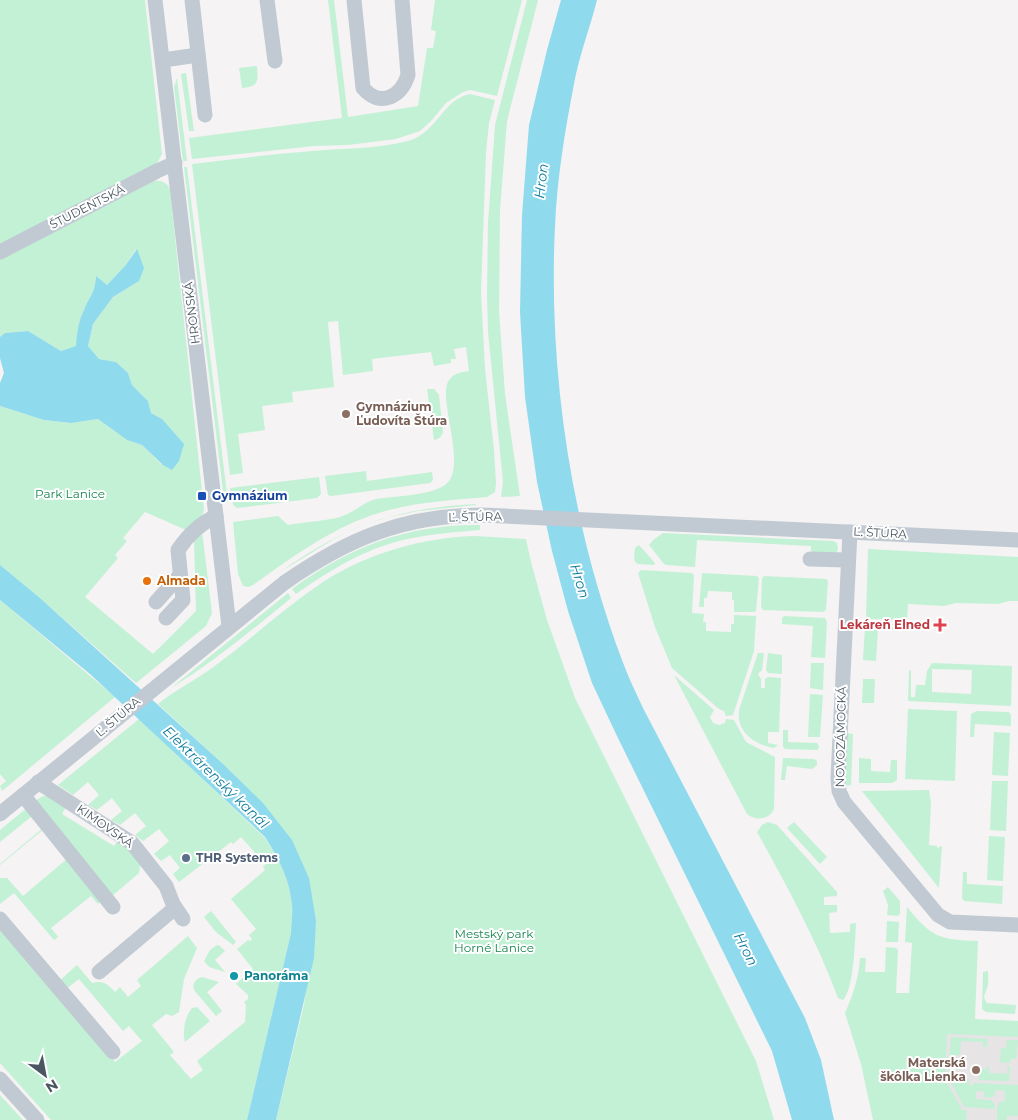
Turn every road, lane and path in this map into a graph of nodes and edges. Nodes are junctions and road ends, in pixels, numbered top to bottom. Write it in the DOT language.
graph roads {
  1 [pos="155,0"];
  2 [pos="192,0"];
  3 [pos="267,0"];
  4 [pos="354,0"];
  5 [pos="402,0"];
  6 [pos="198,55"];
  7 [pos="162,60"];
  8 [pos="275,61"];
  9 [pos="205,115"];
  10 [pos="175,163"];
  11 [pos="0,252"];
  12 [pos="216,516"];
  13 [pos="850,532"];
  14 [pos="1018,540"];
  15 [pos="810,559"];
  16 [pos="848,560"];
  17 [pos="180,574"];
  18 [pos="156,602"];
  19 [pos="166,618"];
  20 [pos="229,626"];
  21 [pos="38,782"];
  22 [pos="23,795"];
  23 [pos="0,814"];
  24 [pos="114,907"];
  25 [pos="0,919"];
  26 [pos="1018,925"];
  27 [pos="99,972"];
  28 [pos="113,1052"];
  29 [pos="0,1079"];
  30 [pos="37,1120"];
  1 -- 7 [label="street, HRONSKÁ"];
  2 -- 6 [label="street"];
  3 -- 8 [label="street"];
  4 -- 5 [label="street"];
  6 -- 7 [label="street"];
  6 -- 9 [label="street"];
  7 -- 10 [label="street, HRONSKÁ"];
  10 -- 11 [label="street, ŠTUDENTSKÁ"];
  10 -- 12 [label="street, HRONSKÁ"];
  12 -- 17 [label="street"];
  12 -- 20 [label="street, HRONSKÁ"];
  13 -- 14 [label="street, Ľ. ŠTÚRA"];
  13 -- 16 [label="street, NOVOZÁMOCKÁ"];
  13 -- 20 [label="street, Ľ. ŠTÚRA"];
  15 -- 16 [label="street"];
  16 -- 26 [label="street, NOVOZÁMOCKÁ"];
  17 -- 18 [label="street"];
  17 -- 19 [label="street"];
  20 -- 21 [label="street, Ľ. ŠTÚRA"];
  21 -- 22 [label="street, Ľ. ŠTÚRA"];
  21 -- 27 [label="street, KIMOVSKÁ"];
  22 -- 23 [label="street, Ľ. ŠTÚRA"];
  22 -- 24 [label="street"];
  25 -- 28 [label="street"];
  29 -- 30 [label="street"];
}
